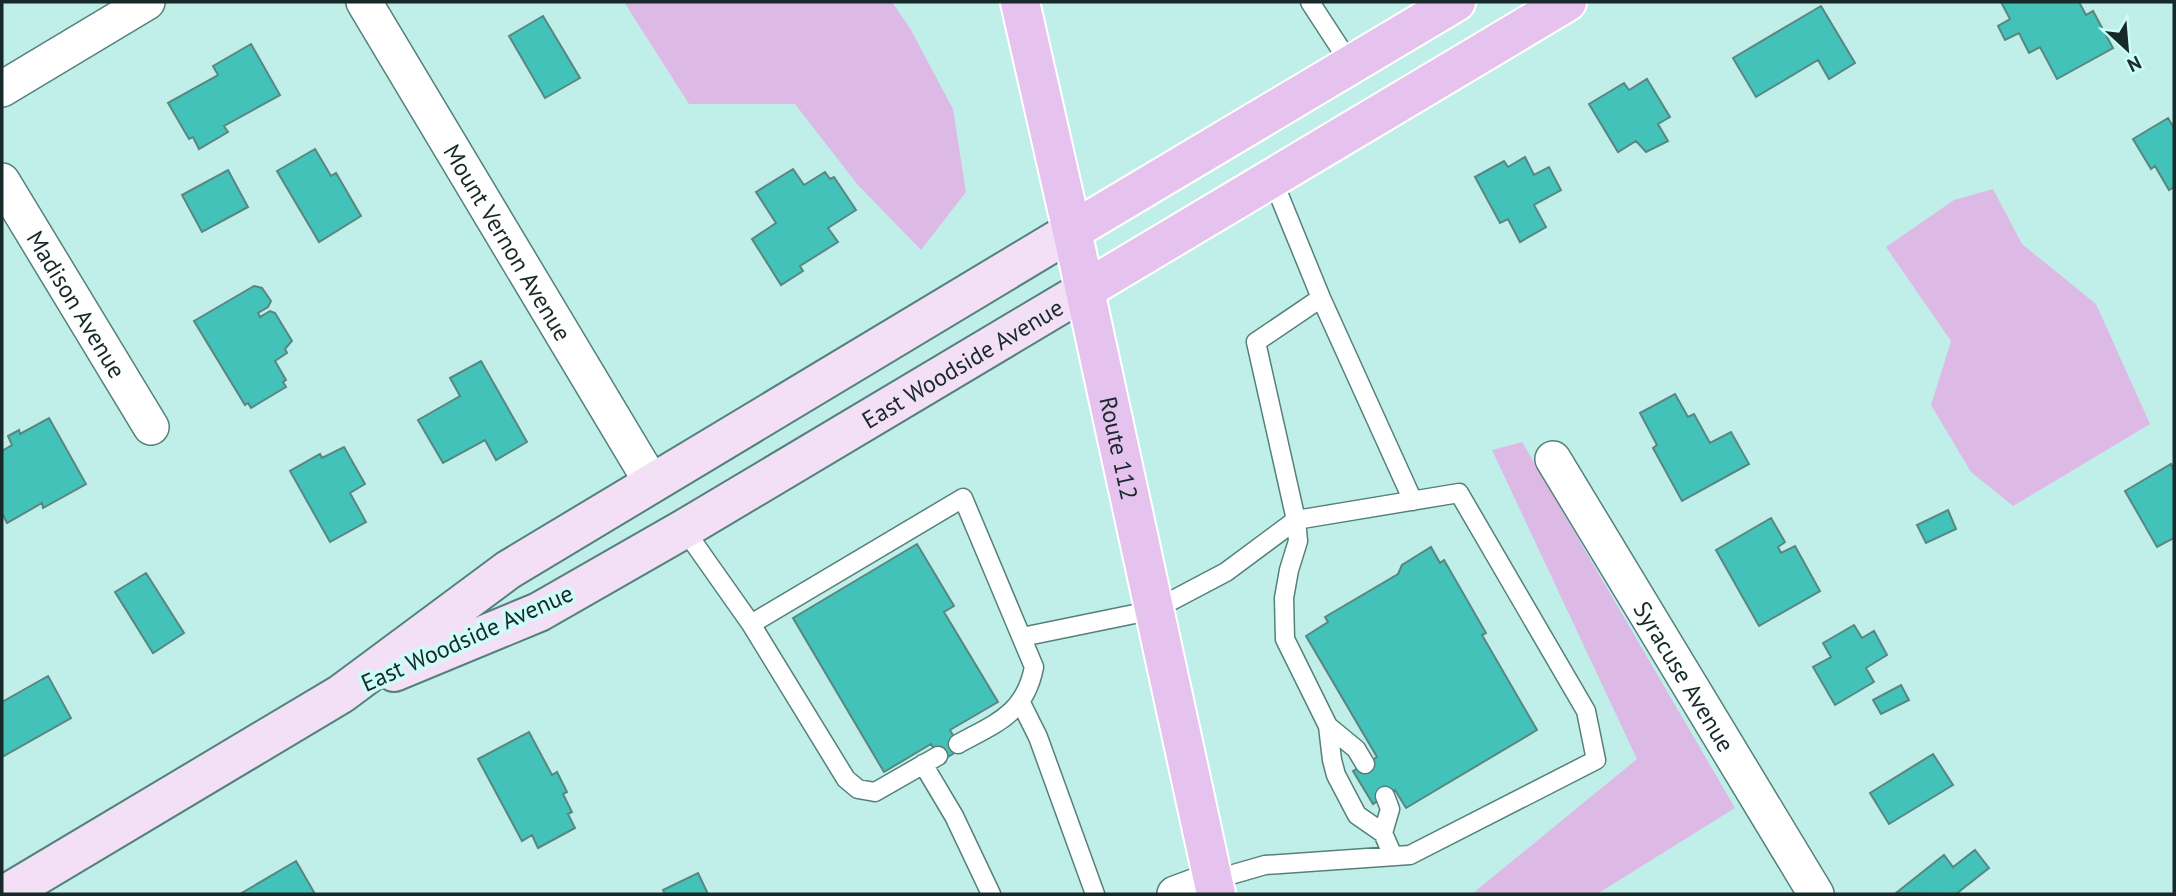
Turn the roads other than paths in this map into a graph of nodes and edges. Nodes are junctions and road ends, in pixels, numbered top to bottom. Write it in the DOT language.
graph roads {
  1 [pos="147,2"];
  2 [pos="364,2"];
  3 [pos="1020,2"];
  4 [pos="1310,2"];
  5 [pos="1456,2"];
  6 [pos="1567,2"];
  7 [pos="1351,65"];
  8 [pos="2,89"];
  9 [pos="1272,178"];
  10 [pos="2,181"];
  11 [pos="1072,231"];
  12 [pos="1085,290"];
  13 [pos="1321,298"];
  14 [pos="151,427"];
  15 [pos="1553,459"];
  16 [pos="652,483"];
  17 [pos="1413,501"];
  18 [pos="1296,520"];
  19 [pos="684,529"];
  20 [pos="1154,610"];
  21 [pos="751,624"];
  22 [pos="1022,636"];
  23 [pos="341,694"];
  24 [pos="1021,703"];
  25 [pos="1328,726"];
  26 [pos="958,744"];
  27 [pos="1365,764"];
  28 [pos="1385,796"];
  29 [pos="1383,833"];
  30 [pos="1393,856"];
  31 [pos="1214,887"];
  32 [pos="6,894"];
  33 [pos="991,894"];
  34 [pos="1095,894"];
  35 [pos="1175,894"];
  36 [pos="1816,894"];
  1 -- 8 [label="street"];
  2 -- 16 [label="street, Mount Vernon Avenue"];
  3 -- 11 [label="main road, Route 112"];
  4 -- 7 [label="lane"];
  5 -- 7 [label="main road, East Woodside Avenue"];
  6 -- 9 [label="main road, East Woodside Avenue"];
  7 -- 11 [label="main road, East Woodside Avenue"];
  9 -- 12 [label="main road, East Woodside Avenue"];
  9 -- 13 [label="lane"];
  10 -- 14 [label="street, Madison Avenue"];
  11 -- 12 [label="main road, Route 112"];
  11 -- 16 [label="main road, East Woodside Avenue"];
  12 -- 19 [label="main road, East Woodside Avenue"];
  12 -- 20 [label="main road, Route 112"];
  13 -- 17 [label="lane"];
  13 -- 18 [label="lane"];
  15 -- 36 [label="street, Syracuse Avenue"];
  16 -- 23 [label="main road, East Woodside Avenue"];
  17 -- 18 [label="lane"];
  17 -- 30 [label="lane"];
  18 -- 20 [label="lane"];
  18 -- 25 [label="lane"];
  19 -- 21 [label="lane"];
  19 -- 23 [label="main road, East Woodside Avenue"];
  20 -- 22 [label="lane"];
  20 -- 31 [label="main road, Route 112"];
  21 -- 22 [label="lane"];
  21 -- 33 [label="lane"];
  22 -- 24 [label="lane"];
  23 -- 32 [label="main road, East Woodside Avenue"];
  24 -- 26 [label="lane"];
  24 -- 34 [label="lane"];
  25 -- 27 [label="lane"];
  25 -- 29 [label="lane"];
  28 -- 29 [label="lane"];
  29 -- 30 [label="lane"];
  30 -- 31 [label="lane"];
  31 -- 35 [label="street"];
}
